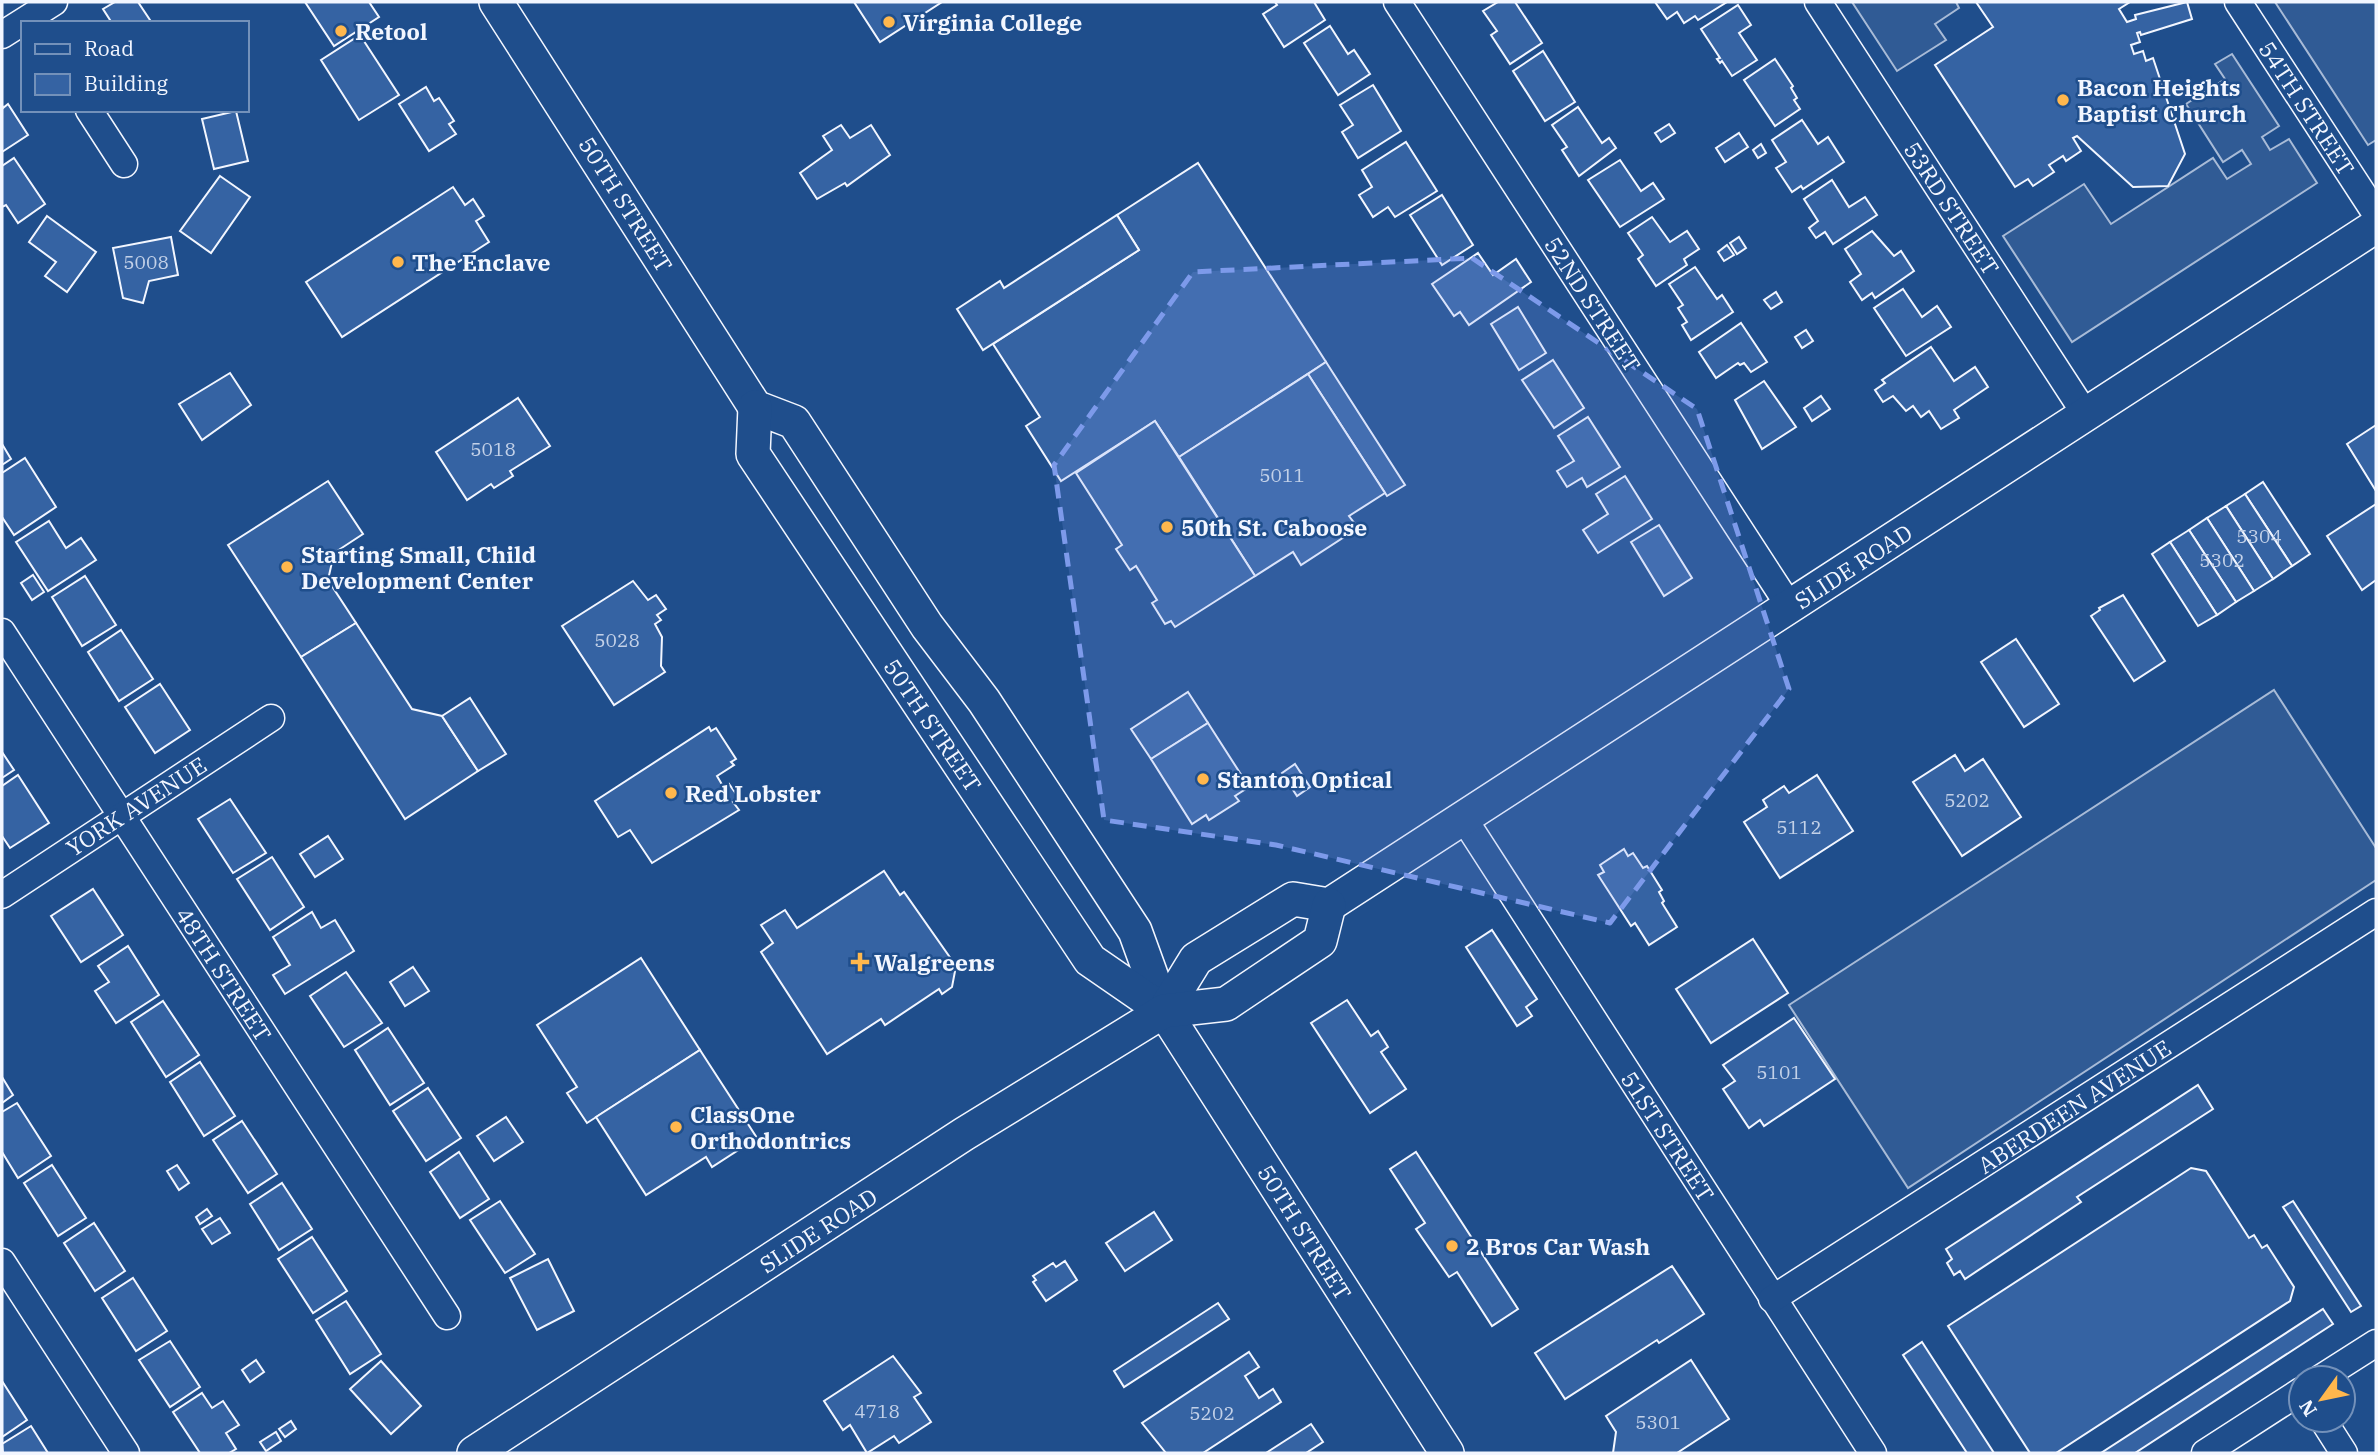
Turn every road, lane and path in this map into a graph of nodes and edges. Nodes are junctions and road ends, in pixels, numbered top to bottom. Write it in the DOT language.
graph roads {
  1 [pos="54,2"];
  2 [pos="496,2"];
  3 [pos="1396,2"];
  4 [pos="1818,2"];
  5 [pos="2238,2"];
  6 [pos="27,14"];
  7 [pos="2,35"];
  8 [pos="90,112"];
  9 [pos="124,164"];
  10 [pos="2376,214"];
  11 [pos="2376,226"];
  12 [pos="755,407"];
  13 [pos="2086,415"];
  14 [pos="1790,607"];
  15 [pos="2,632"];
  16 [pos="271,718"];
  17 [pos="122,816"];
  18 [pos="1464,819"];
  19 [pos="2,895"];
  20 [pos="1329,905"];
  21 [pos="2376,912"];
  22 [pos="1164,1011"];
  23 [pos="2,1262"];
  24 [pos="1772,1299"];
  25 [pos="447,1316"];
  26 [pos="2376,1343"];
  27 [pos="2344,1364"];
  28 [pos="2287,1400"];
  29 [pos="2332,1434"];
  30 [pos="126,1453"];
  31 [pos="474,1453"];
  32 [pos="1447,1453"];
  33 [pos="1873,1453"];
  34 [pos="2205,1453"];
  35 [pos="2344,1453"];
  1 -- 6 [label="street"];
  2 -- 12 [label="main road, 50TH STREET"];
  3 -- 14 [label="street, 52ND STREET"];
  4 -- 13 [label="street, 53RD STREET"];
  5 -- 10 [label="street, 54TH STREET"];
  6 -- 7 [label="street"];
  8 -- 9 [label="street"];
  11 -- 13 [label="main road, SLIDE ROAD"];
  12 -- 22 [label="main road, 50TH STREET"];
  12 -- 22 [label="main road, 50TH STREET"];
  13 -- 14 [label="main road, SLIDE ROAD"];
  14 -- 18 [label="main road, SLIDE ROAD"];
  15 -- 17 [label="street, 48TH STREET"];
  16 -- 17 [label="street, YORK AVENUE"];
  17 -- 19 [label="street, YORK AVENUE"];
  17 -- 25 [label="street, 48TH STREET"];
  18 -- 20 [label="main road, SLIDE ROAD"];
  18 -- 24 [label="street, 51ST STREET"];
  20 -- 22 [label="main road, SLIDE ROAD"];
  20 -- 22 [label="main road, SLIDE ROAD"];
  21 -- 24 [label="street, ABERDEEN AVENUE"];
  22 -- 31 [label="main road, SLIDE ROAD"];
  22 -- 32 [label="main road, 50TH STREET"];
  23 -- 30 [label="street"];
  24 -- 33 [label="street, 51ST STREET"];
  26 -- 27 [label="street"];
  28 -- 34 [label="street"];
  29 -- 35 [label="street"];
}
